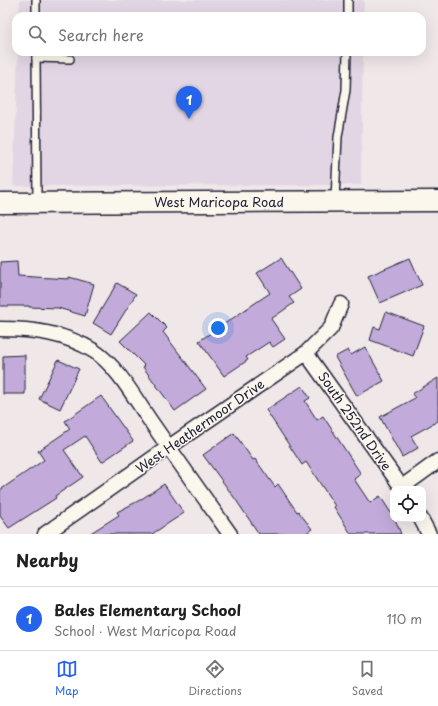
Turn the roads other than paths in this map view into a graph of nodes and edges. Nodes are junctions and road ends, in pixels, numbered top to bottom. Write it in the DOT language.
graph roads {
  1 [pos="36,0"];
  2 [pos="348,0"];
  3 [pos="36,12"];
  4 [pos="348,12"];
  5 [pos="36,56"];
  6 [pos="47,56"];
  7 [pos="347,56"];
  8 [pos="70,58"];
  9 [pos="438,201"];
  10 [pos="334,202"];
  11 [pos="0,203"];
  12 [pos="37,203"];
  13 [pos="340,304"];
  14 [pos="0,330"];
  15 [pos="306,353"];
  16 [pos="169,447"];
  17 [pos="438,461"];
  18 [pos="401,486"];
  19 [pos="405,486"];
  20 [pos="422,522"];
  21 [pos="45,534"];
  22 [pos="230,534"];
  23 [pos="429,534"];
  1 -- 3 [label="lane"];
  2 -- 4 [label="lane"];
  5 -- 12 [label="lane"];
  6 -- 8 [label="lane"];
  7 -- 10 [label="lane"];
  9 -- 10 [label="street, West Maricopa Road"];
  10 -- 12 [label="street, West Maricopa Road"];
  11 -- 12 [label="street, West Maricopa Road"];
  13 -- 15 [label="street, West Heathermoor Drive"];
  14 -- 16 [label="street"];
  15 -- 16 [label="street, West Heathermoor Drive"];
  15 -- 18 [label="street, South 252nd Drive"];
  16 -- 21 [label="street, West Heathermoor Drive"];
  16 -- 22 [label="street"];
  17 -- 19 [label="street"];
  20 -- 23 [label="street"];
}
